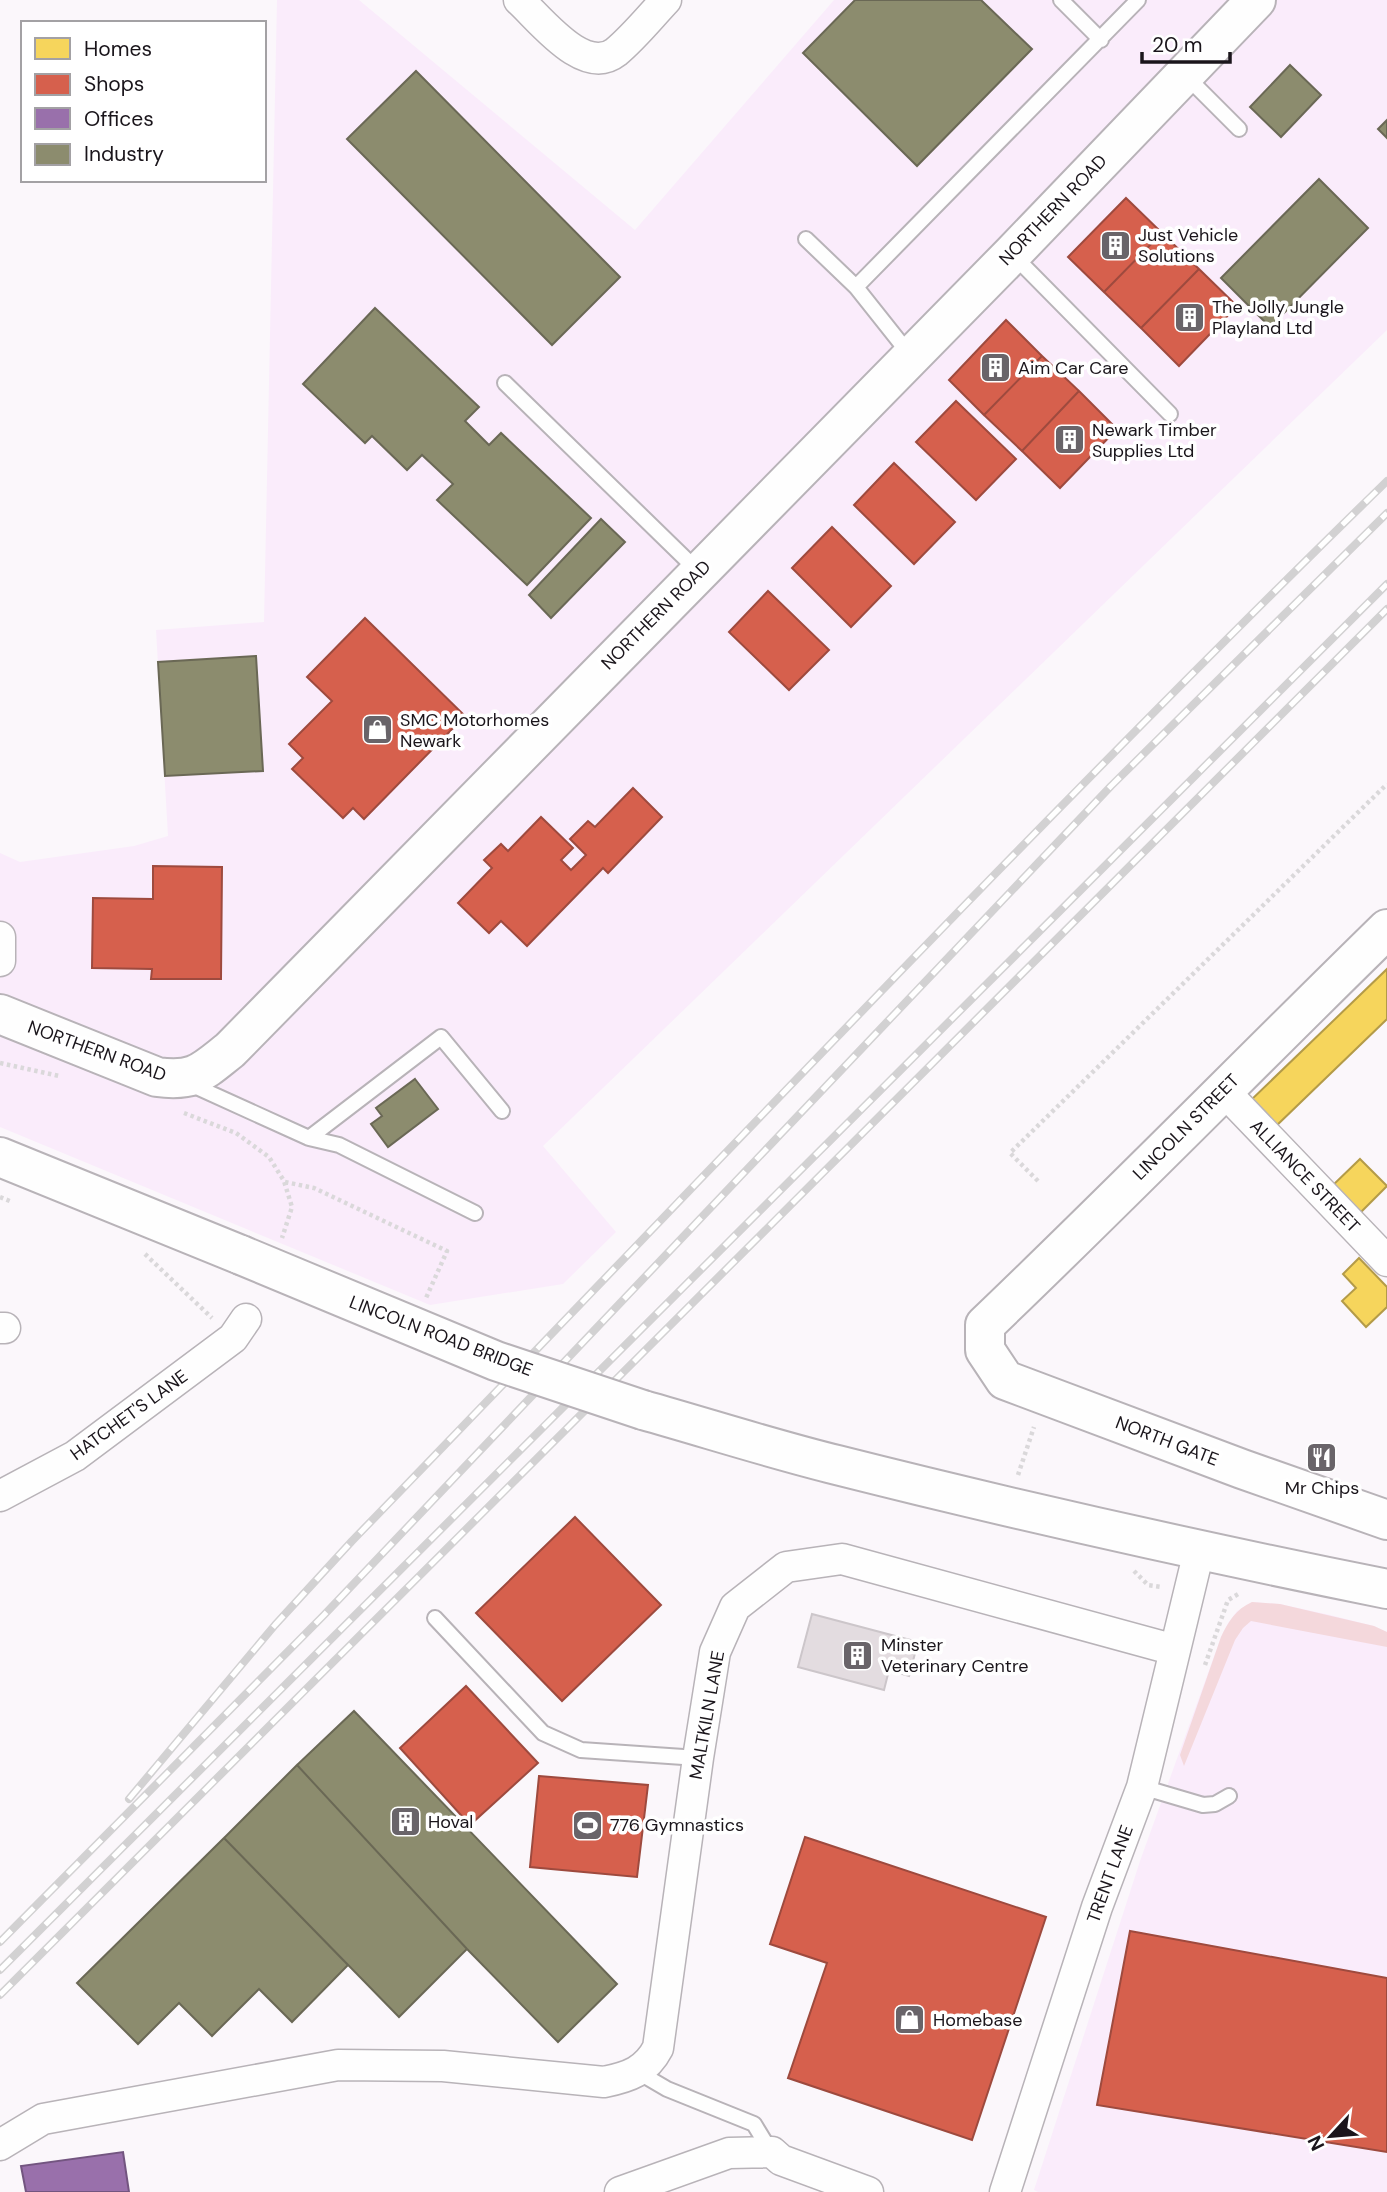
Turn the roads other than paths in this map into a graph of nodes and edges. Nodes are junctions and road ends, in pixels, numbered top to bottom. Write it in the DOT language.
graph roads {
  1 [pos="519,0"];
  2 [pos="666,0"];
  3 [pos="1062,0"];
  4 [pos="1138,0"];
  5 [pos="1256,0"];
  6 [pos="1101,40"];
  7 [pos="1184,74"];
  8 [pos="1238,129"];
  9 [pos="806,239"];
  10 [pos="1012,254"];
  11 [pos="856,287"];
  12 [pos="911,356"];
  13 [pos="505,383"];
  14 [pos="1170,414"];
  15 [pos="699,572"];
  16 [pos="1387,929"];
  17 [pos="0,937"];
  18 [pos="0,961"];
  19 [pos="0,1014"];
  20 [pos="1223,1090"];
  21 [pos="178,1095"];
  22 [pos="502,1111"];
  23 [pos="309,1138"];
  24 [pos="0,1157"];
  25 [pos="475,1213"];
  26 [pos="1387,1261"];
  27 [pos="985,1325"];
  28 [pos="240,1328"];
  29 [pos="0,1496"];
  30 [pos="1387,1520"];
  31 [pos="1199,1551"];
  32 [pos="1387,1589"];
  33 [pos="435,1618"];
  34 [pos="1175,1650"];
  35 [pos="698,1758"];
  36 [pos="1142,1787"];
  37 [pos="1229,1796"];
  38 [pos="638,2072"];
  39 [pos="0,2145"];
  40 [pos="772,2152"];
  41 [pos="620,2192"];
  42 [pos="868,2192"];
  43 [pos="1006,2192"];
  1 -- 2 [label="street"];
  3 -- 6 [label="lane"];
  4 -- 6 [label="lane"];
  5 -- 7 [label="street, NORTHERN ROAD"];
  6 -- 11 [label="lane"];
  7 -- 8 [label="lane"];
  7 -- 10 [label="street, NORTHERN ROAD"];
  9 -- 11 [label="lane"];
  10 -- 12 [label="street, NORTHERN ROAD"];
  10 -- 14 [label="lane"];
  11 -- 12 [label="lane"];
  12 -- 15 [label="street, NORTHERN ROAD"];
  13 -- 15 [label="lane"];
  15 -- 21 [label="street, NORTHERN ROAD"];
  16 -- 20 [label="street, LINCOLN STREET"];
  17 -- 18 [label="street"];
  19 -- 21 [label="street, NORTHERN ROAD"];
  20 -- 26 [label="street, ALLIANCE STREET"];
  20 -- 27 [label="street, LINCOLN STREET"];
  21 -- 23 [label="lane"];
  22 -- 23 [label="lane"];
  23 -- 25 [label="lane"];
  24 -- 31 [label="street, LINCOLN ROAD BRIDGE, bridge"];
  27 -- 30 [label="street, NORTH GATE"];
  28 -- 29 [label="street, HATCHET'S LANE"];
  31 -- 32 [label="street, LINCOLN ROAD BRIDGE"];
  31 -- 34 [label="street, TRENT LANE"];
  33 -- 35 [label="lane"];
  34 -- 35 [label="street, MALTKILN LANE"];
  34 -- 36 [label="street, TRENT LANE"];
  35 -- 38 [label="street, MALTKILN LANE"];
  36 -- 37 [label="lane"];
  36 -- 43 [label="street, TRENT LANE"];
  38 -- 39 [label="street"];
  38 -- 40 [label="lane"];
  40 -- 41 [label="street"];
  40 -- 42 [label="street"];
}
